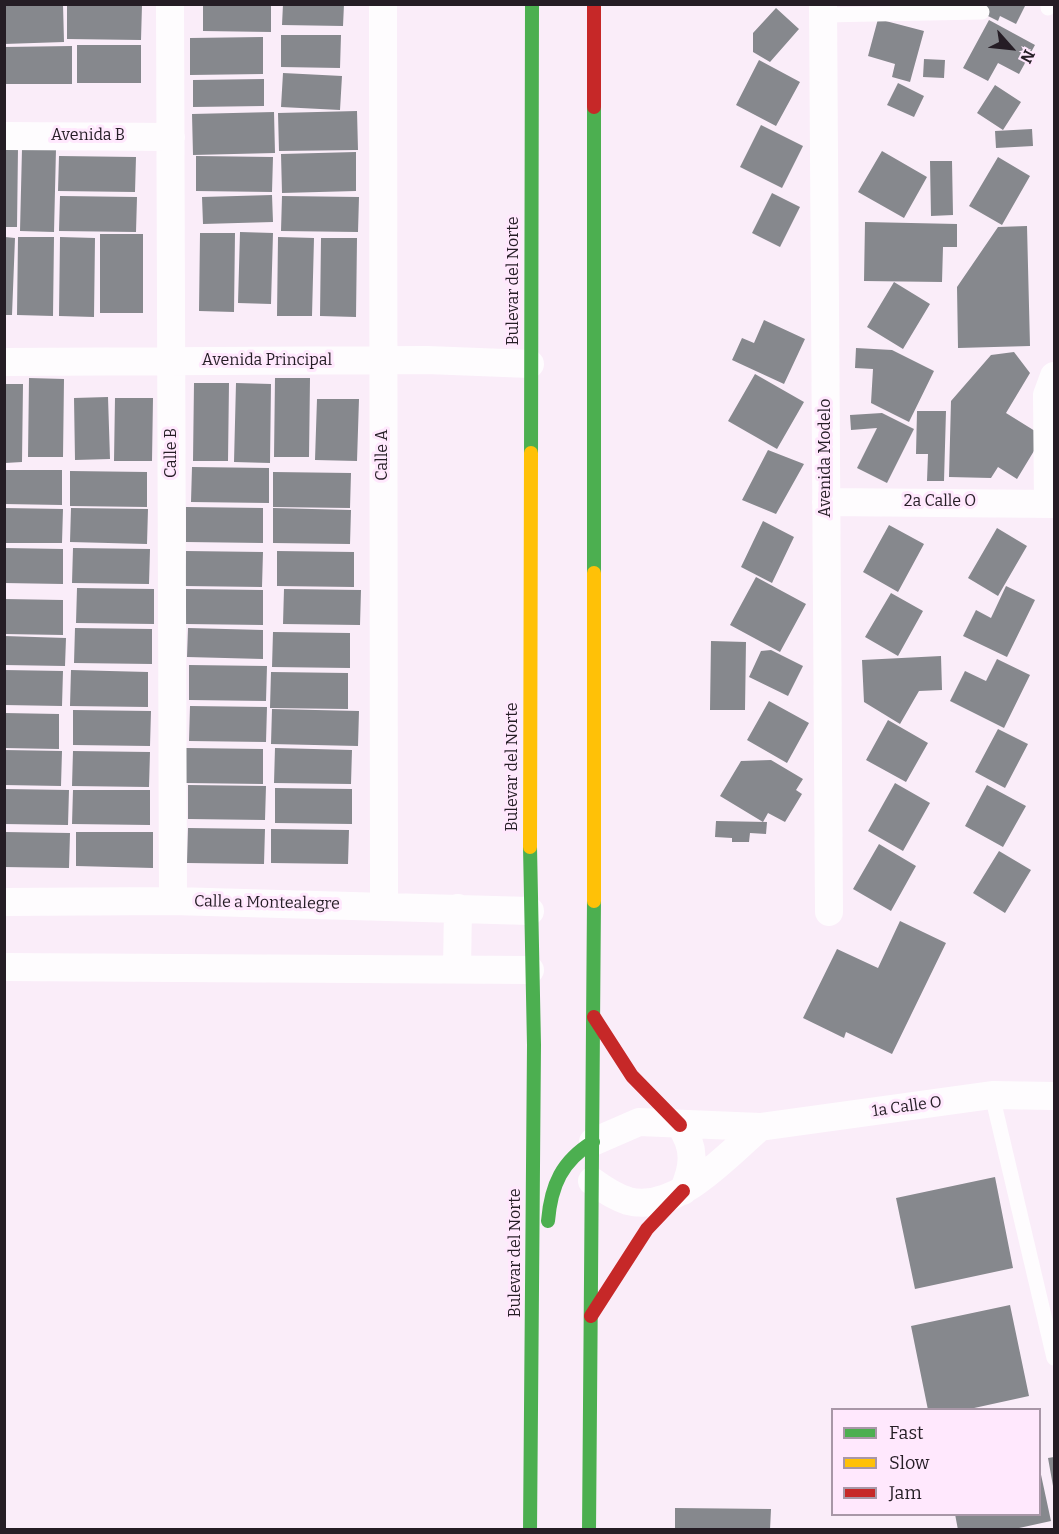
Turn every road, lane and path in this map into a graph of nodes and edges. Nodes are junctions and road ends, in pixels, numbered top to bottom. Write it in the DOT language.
graph roads {
  1 [pos="170,4"];
  2 [pos="383,4"];
  3 [pos="532,4"];
  4 [pos="594,4"];
  5 [pos="823,10"];
  6 [pos="982,12"];
  7 [pos="4,136"];
  8 [pos="171,137"];
  9 [pos="383,360"];
  10 [pos="171,361"];
  11 [pos="4,362"];
  12 [pos="530,364"];
  13 [pos="1054,376"];
  14 [pos="826,502"];
  15 [pos="1051,503"];
  16 [pos="173,901"];
  17 [pos="4,902"];
  18 [pos="384,905"];
  19 [pos="458,908"];
  20 [pos="530,911"];
  21 [pos="829,912"];
  22 [pos="4,967"];
  23 [pos="457,969"];
  24 [pos="530,969"];
  25 [pos="594,1017"];
  26 [pos="534,1045"];
  27 [pos="992,1095"];
  28 [pos="1054,1096"];
  29 [pos="548,1125"];
  30 [pos="680,1125"];
  31 [pos="760,1127"];
  32 [pos="592,1142"];
  33 [pos="561,1158"];
  34 [pos="591,1181"];
  35 [pos="683,1191"];
  36 [pos="532,1300"];
  37 [pos="590,1317"];
  38 [pos="1054,1358"];
  39 [pos="530,1530"];
  40 [pos="589,1530"];
  1 -- 8 [label="street, Calle B"];
  2 -- 9 [label="street, Calle A"];
  3 -- 12 [label="highway, Bulevar del Norte"];
  4 -- 25 [label="highway"];
  5 -- 6 [label="lane"];
  5 -- 14 [label="street, Avenida Modelo"];
  7 -- 8 [label="street, Avenida B"];
  8 -- 10 [label="street, Calle B"];
  9 -- 10 [label="street, Avenida Principal"];
  9 -- 12 [label="street, Avenida Principal"];
  9 -- 18 [label="street, Calle A"];
  10 -- 11 [label="street, Avenida Principal"];
  10 -- 16 [label="street, Calle B"];
  12 -- 20 [label="highway, Bulevar del Norte"];
  13 -- 15 [label="street"];
  14 -- 15 [label="street, 2a Calle O"];
  14 -- 21 [label="street, Avenida Modelo"];
  16 -- 17 [label="street, Calle a Montealegre"];
  16 -- 18 [label="street, Calle a Montealegre"];
  18 -- 19 [label="street, Calle a Montealegre"];
  19 -- 20 [label="street, Calle a Montealegre"];
  19 -- 23 [label="street"];
  20 -- 24 [label="highway, Bulevar del Norte"];
  22 -- 23 [label="street"];
  23 -- 24 [label="street"];
  24 -- 26 [label="highway, Bulevar del Norte"];
  25 -- 30 [label="highway"];
  25 -- 32 [label="highway"];
  26 -- 29 [label="highway"];
  26 -- 36 [label="highway, Bulevar del Norte"];
  27 -- 28 [label="street, 1a Calle O"];
  27 -- 31 [label="street, 1a Calle O"];
  27 -- 38 [label="lane"];
  30 -- 31 [label="street, 1a Calle O"];
  30 -- 32 [label="street, 1a Calle O"];
  30 -- 35 [label="street"];
  31 -- 35 [label="street"];
  32 -- 33 [label="highway"];
  32 -- 34 [label="highway"];
  33 -- 34 [label="highway"];
  33 -- 36 [label="highway"];
  34 -- 35 [label="street"];
  34 -- 37 [label="highway"];
  35 -- 37 [label="highway"];
  36 -- 39 [label="highway, Bulevar del Norte"];
  37 -- 40 [label="highway"];
}
